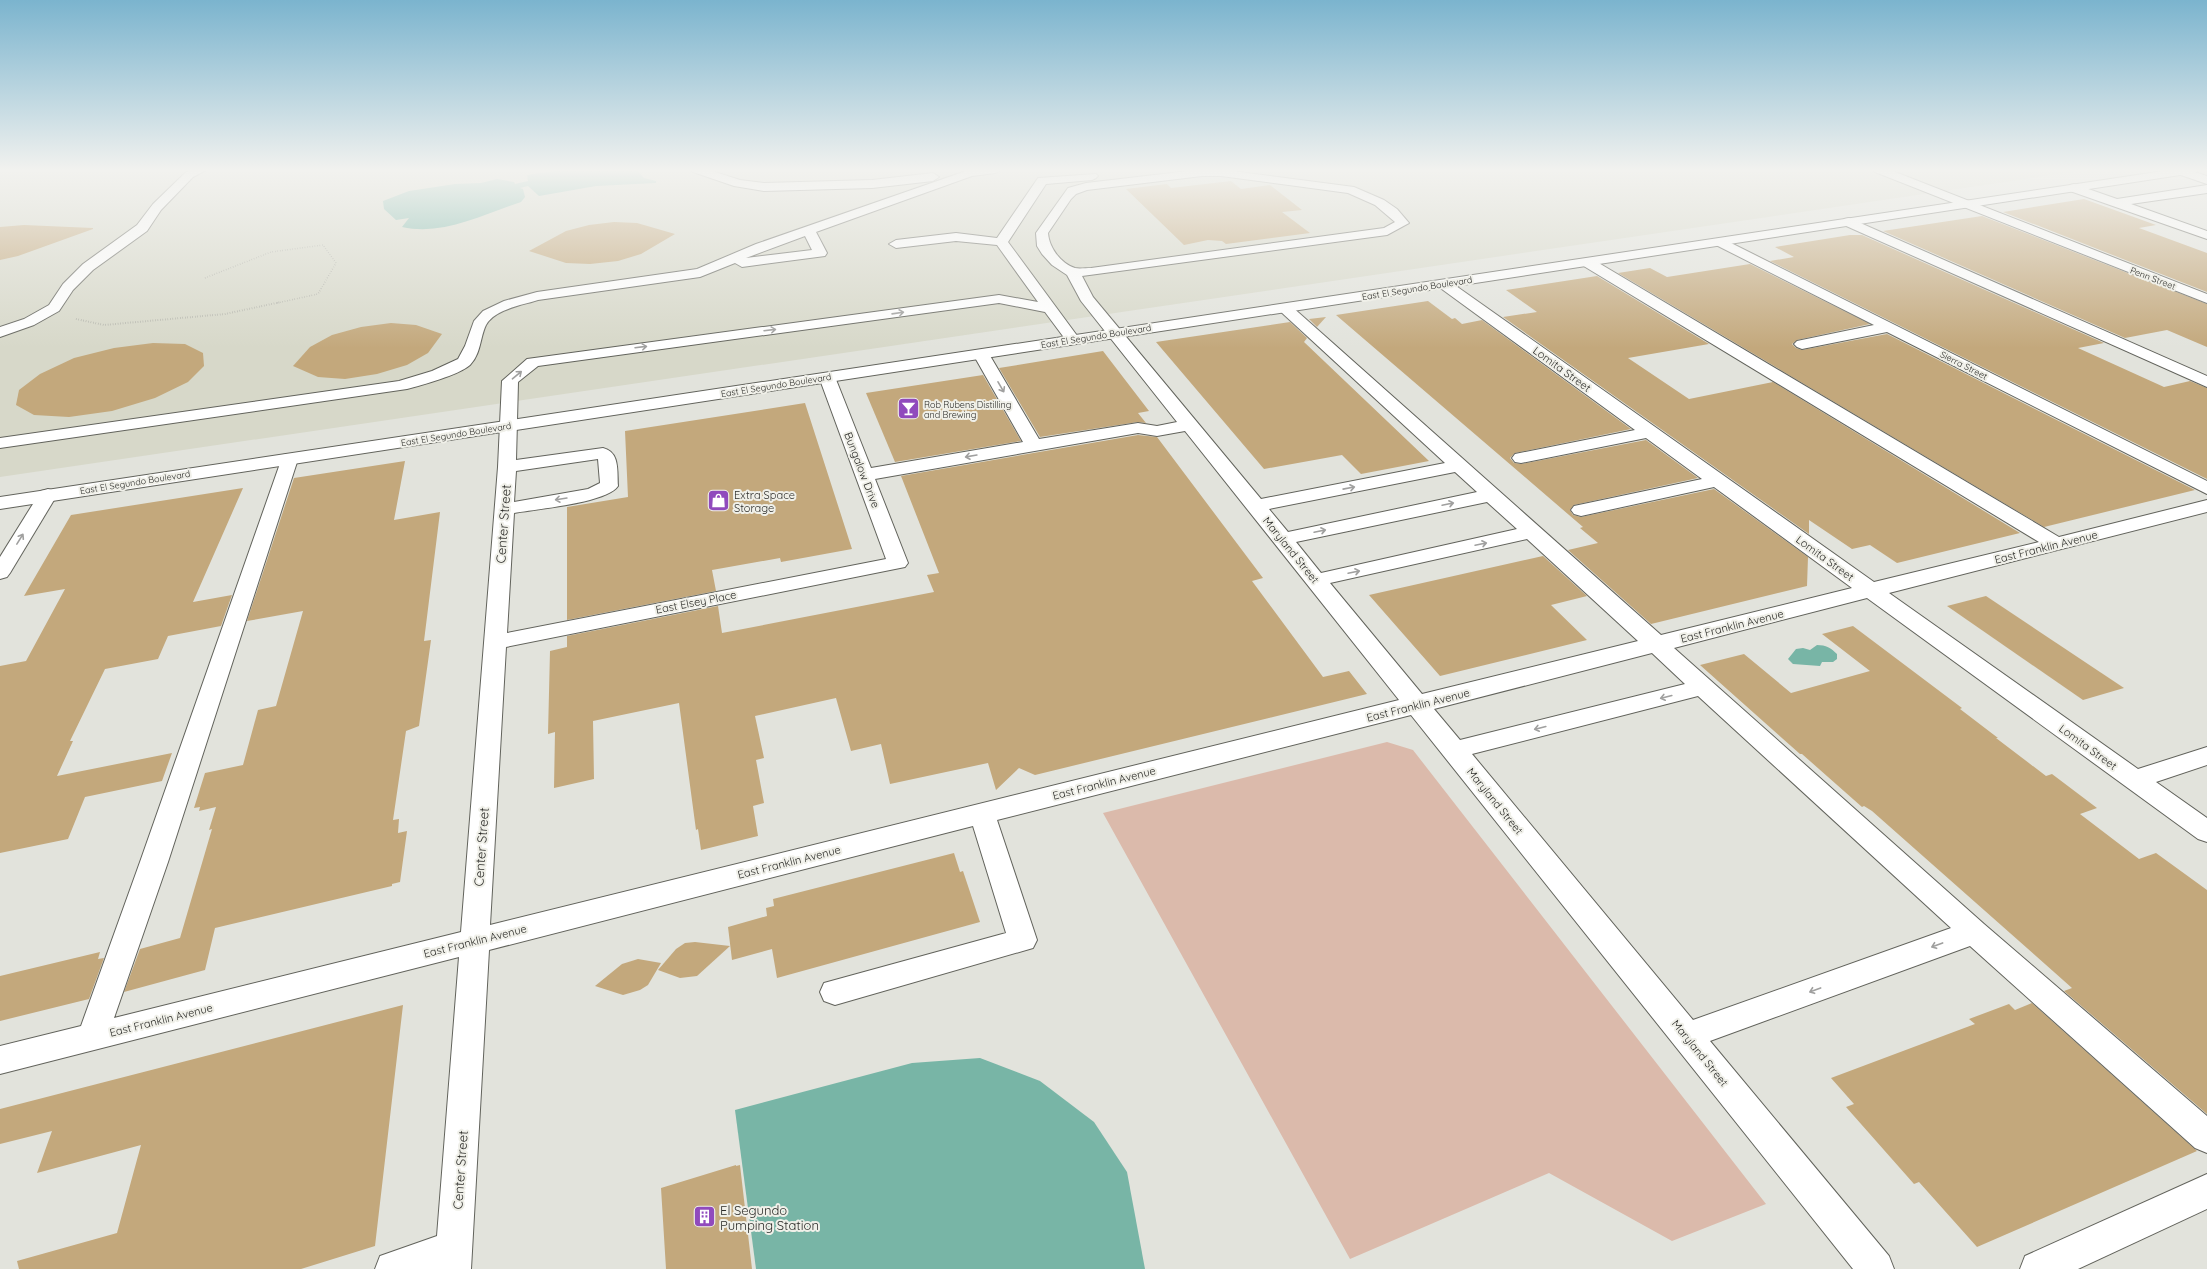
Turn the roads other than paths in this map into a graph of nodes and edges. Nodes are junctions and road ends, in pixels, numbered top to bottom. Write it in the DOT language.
graph roads {
  1 [pos="140,229"];
  2 [pos="1010,229"];
  3 [pos="1045,229"];
  4 [pos="1391,229"];
  5 [pos="1803,229"];
  6 [pos="1865,229"];
  7 [pos="2030,229"];
  8 [pos="2191,229"];
  9 [pos="808,230"];
  10 [pos="2207,235"];
  11 [pos="1002,242"];
  12 [pos="1721,242"];
  13 [pos="896,244"];
  14 [pos="1587,262"];
  15 [pos="714,267"];
  16 [pos="1073,272"];
  17 [pos="1444,284"];
  18 [pos="2207,299"];
  19 [pos="1285,308"];
  20 [pos="1051,309"];
  21 [pos="1890,328"];
  22 [pos="0,332"];
  23 [pos="1115,334"];
  24 [pos="1073,340"];
  25 [pos="1802,344"];
  26 [pos="981,354"];
  27 [pos="827,377"];
  28 [pos="2207,382"];
  29 [pos="510,425"];
  30 [pos="1190,425"];
  31 [pos="1650,432"];
  32 [pos="0,443"];
  33 [pos="1034,444"];
  34 [pos="1521,458"];
  35 [pos="289,459"];
  36 [pos="1460,466"];
  37 [pos="507,467"];
  38 [pos="864,475"];
  39 [pos="1718,481"];
  40 [pos="2207,488"];
  41 [pos="1492,495"];
  42 [pos="48,496"];
  43 [pos="0,503"];
  44 [pos="1256,506"];
  45 [pos="2207,506"];
  46 [pos="504,509"];
  47 [pos="1581,510"];
  48 [pos="1532,532"];
  49 [pos="1282,539"];
  50 [pos="2057,544"];
  51 [pos="898,563"];
  52 [pos="0,572"];
  53 [pos="1316,580"];
  54 [pos="1871,591"];
  55 [pos="495,642"];
  56 [pos="1657,645"];
  57 [pos="1704,687"];
  58 [pos="1417,705"];
  59 [pos="1454,750"];
  60 [pos="2207,756"];
  61 [pos="2134,780"];
  62 [pos="982,814"];
  63 [pos="2207,832"];
  64 [pos="1974,932"];
  65 [pos="475,941"];
  66 [pos="835,992"];
  67 [pos="1687,1036"];
  68 [pos="92,1037"];
  69 [pos="0,1060"];
  70 [pos="2207,1137"];
  71 [pos="2207,1191"];
  72 [pos="453,1259"];
  73 [pos="393,1269"];
  74 [pos="1876,1269"];
  75 [pos="2038,1269"];
  1 -- 22 [label="street"];
  2 -- 11 [label="street"];
  3 -- 16 [label="street"];
  4 -- 16 [label="street"];
  5 -- 12 [label="street, East El Segundo Boulevard"];
  6 -- 28 [label="street"];
  7 -- 18 [label="street, Penn Street"];
  8 -- 10 [label="street"];
  9 -- 15 [label="street"];
  9 -- 15 [label="street"];
  11 -- 13 [label="street"];
  11 -- 20 [label="street"];
  12 -- 14 [label="street, East El Segundo Boulevard"];
  12 -- 21 [label="street, Sierra Street"];
  14 -- 17 [label="street, East El Segundo Boulevard"];
  14 -- 50 [label="street"];
  15 -- 32 [label="street"];
  16 -- 23 [label="street, Maryland Street"];
  17 -- 19 [label="street, East El Segundo Boulevard"];
  17 -- 31 [label="street, Lomita Street"];
  19 -- 23 [label="street, East El Segundo Boulevard"];
  19 -- 36 [label="street"];
  20 -- 24 [label="street"];
  29 -- 20 [label="street, Center Street, one-way"];
  21 -- 25 [label="street"];
  21 -- 40 [label="street, Sierra Street"];
  23 -- 24 [label="street, East El Segundo Boulevard"];
  23 -- 30 [label="street, Maryland Street"];
  24 -- 26 [label="street, East El Segundo Boulevard"];
  26 -- 27 [label="street, East El Segundo Boulevard"];
  26 -- 33 [label="street, one-way"];
  27 -- 29 [label="street, East El Segundo Boulevard"];
  27 -- 38 [label="street, Bungalow Drive"];
  29 -- 35 [label="street, East El Segundo Boulevard"];
  29 -- 37 [label="street, Center Street"];
  30 -- 33 [label="street"];
  30 -- 44 [label="street, Maryland Street"];
  31 -- 34 [label="street"];
  31 -- 39 [label="street, Lomita Street"];
  33 -- 38 [label="street, one-way"];
  35 -- 42 [label="street, East El Segundo Boulevard"];
  35 -- 68 [label="street"];
  36 -- 41 [label="street"];
  44 -- 36 [label="street, one-way"];
  37 -- 46 [label="street, Center Street"];
  37 -- 46 [label="street, one-way"];
  38 -- 51 [label="street, Bungalow Drive"];
  39 -- 47 [label="street"];
  39 -- 54 [label="street, Lomita Street"];
  41 -- 48 [label="street"];
  49 -- 41 [label="street, one-way"];
  42 -- 43 [label="street, East El Segundo Boulevard"];
  52 -- 42 [label="street, one-way"];
  44 -- 49 [label="street, Maryland Street"];
  45 -- 50 [label="street, East Franklin Avenue"];
  46 -- 55 [label="street, Center Street"];
  53 -- 48 [label="street, one-way"];
  48 -- 56 [label="street"];
  49 -- 53 [label="street, Maryland Street"];
  50 -- 54 [label="street, East Franklin Avenue"];
  51 -- 55 [label="street, East Elsey Place"];
  53 -- 58 [label="street, Maryland Street"];
  54 -- 56 [label="street, East Franklin Avenue"];
  54 -- 61 [label="street, Lomita Street"];
  55 -- 65 [label="street, Center Street"];
  56 -- 57 [label="street"];
  56 -- 58 [label="street, East Franklin Avenue"];
  57 -- 59 [label="street, one-way"];
  57 -- 64 [label="street"];
  58 -- 59 [label="street, Maryland Street"];
  58 -- 62 [label="street, East Franklin Avenue"];
  59 -- 67 [label="street, Maryland Street"];
  60 -- 61 [label="street"];
  61 -- 63 [label="street, Lomita Street"];
  62 -- 65 [label="street, East Franklin Avenue"];
  62 -- 66 [label="street"];
  64 -- 67 [label="street, one-way"];
  64 -- 70 [label="street"];
  65 -- 68 [label="street, East Franklin Avenue"];
  65 -- 72 [label="street, Center Street"];
  67 -- 74 [label="street, Maryland Street"];
  68 -- 69 [label="street, East Franklin Avenue"];
  71 -- 75 [label="street"];
  72 -- 73 [label="street"];
}
